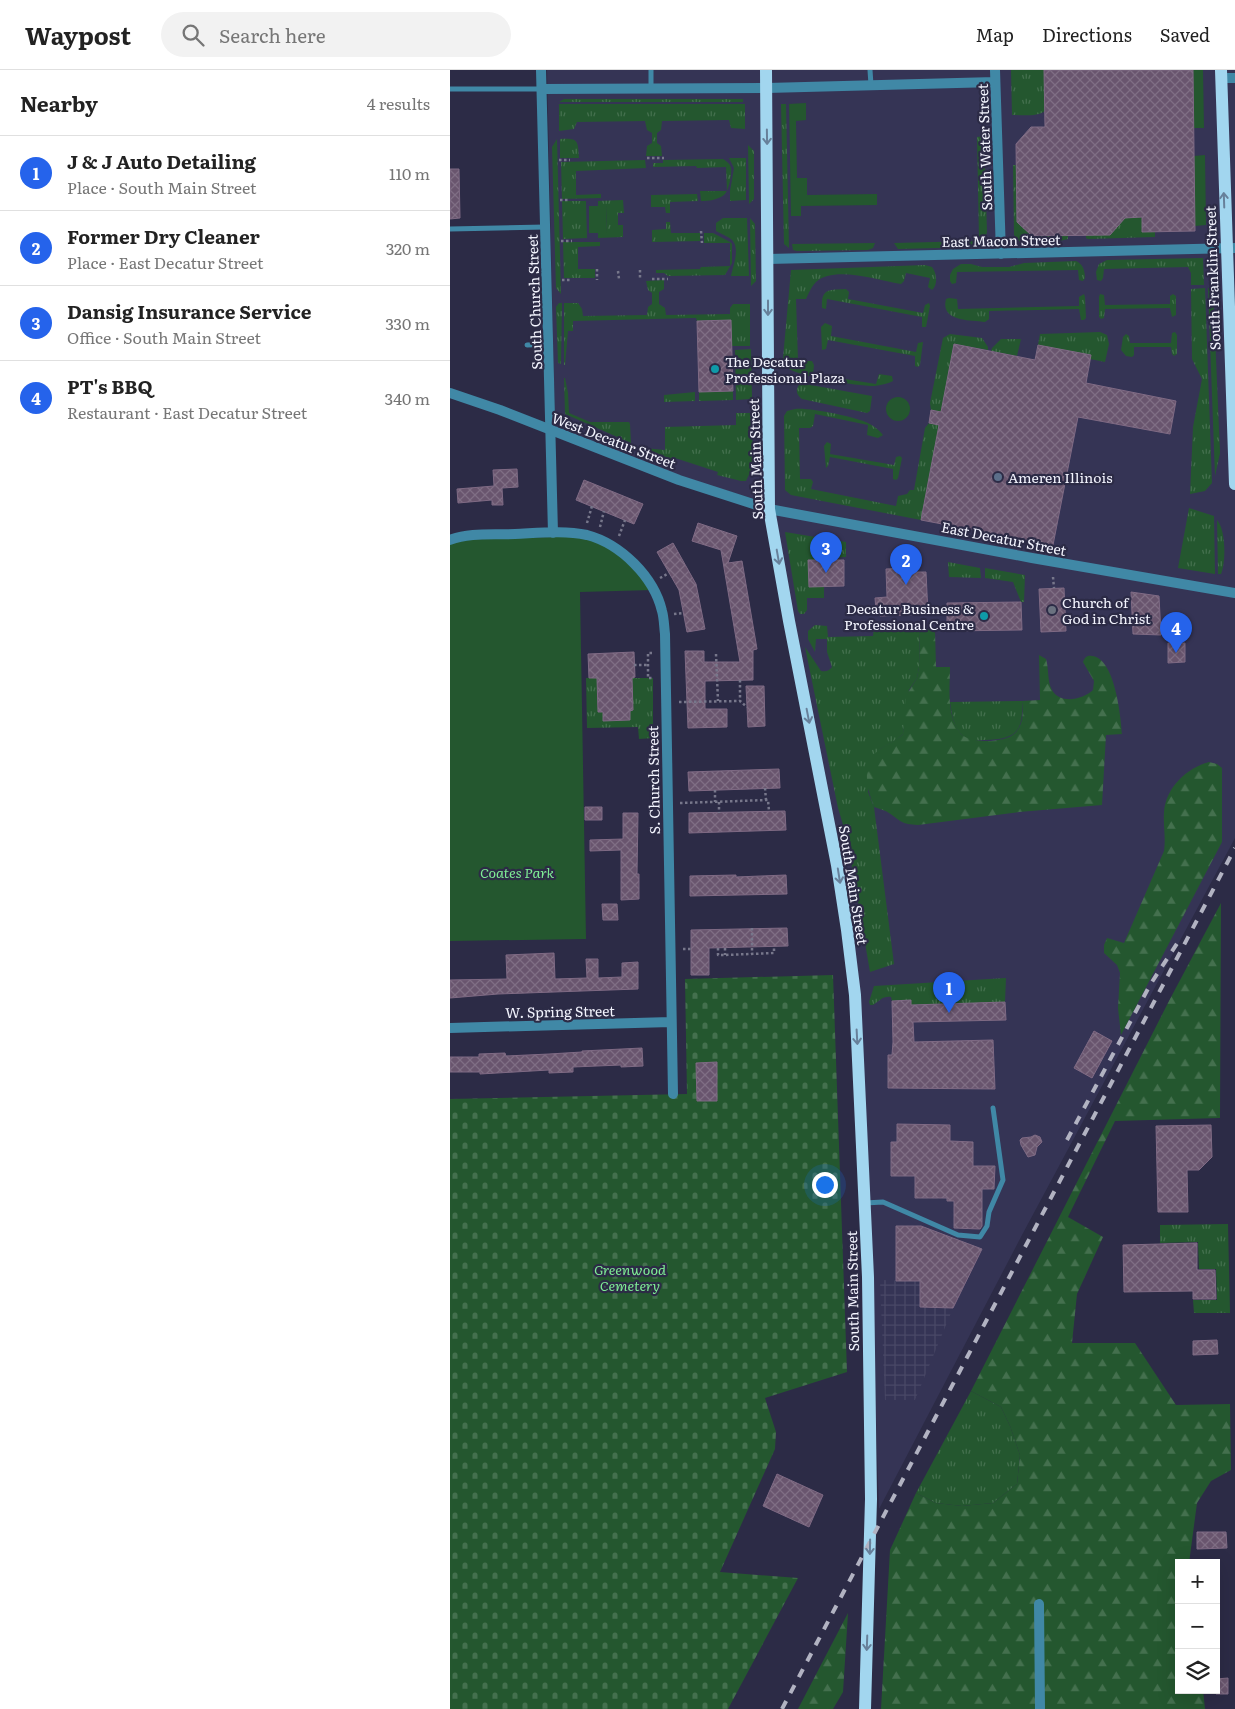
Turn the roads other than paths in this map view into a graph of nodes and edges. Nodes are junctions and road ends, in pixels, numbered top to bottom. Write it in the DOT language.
graph roads {
  1 [pos="541,70"];
  2 [pos="650,70"];
  3 [pos="766,70"];
  4 [pos="870,70"];
  5 [pos="995,70"];
  6 [pos="1221,74"];
  7 [pos="1235,78"];
  8 [pos="995,82"];
  9 [pos="871,86"];
  10 [pos="767,88"];
  11 [pos="542,89"];
  12 [pos="651,89"];
  13 [pos="450,90"];
  14 [pos="546,227"];
  15 [pos="450,229"];
  16 [pos="1230,248"];
  17 [pos="1001,254"];
  18 [pos="768,259"];
  19 [pos="549,344"];
  20 [pos="527,345"];
  21 [pos="450,393"];
  22 [pos="551,430"];
  23 [pos="1235,484"];
  24 [pos="769,508"];
  25 [pos="552,533"];
  26 [pos="450,540"];
  27 [pos="1235,593"];
  28 [pos="670,1022"];
  29 [pos="450,1028"];
  30 [pos="673,1094"];
  31 [pos="993,1108"];
  32 [pos="865,1202"];
  33 [pos="1039,1604"];
  34 [pos="865,1709"];
  35 [pos="1040,1709"];
  1 -- 11 [label="street, South Church Street"];
  2 -- 12 [label="lane"];
  3 -- 10 [label="main road, South Main Street"];
  4 -- 9 [label="lane"];
  5 -- 8 [label="street, South Water Street"];
  6 -- 7 [label="street"];
  16 -- 6 [label="main road, South Franklin Street, one-way"];
  8 -- 9 [label="street"];
  8 -- 17 [label="street, South Water Street"];
  9 -- 10 [label="street"];
  10 -- 12 [label="street"];
  10 -- 18 [label="main road, South Main Street, one-way"];
  11 -- 12 [label="street"];
  11 -- 13 [label="lane"];
  11 -- 14 [label="street, South Church Street"];
  14 -- 15 [label="lane"];
  14 -- 19 [label="street, South Church Street"];
  16 -- 17 [label="street, East Macon Street"];
  16 -- 23 [label="main road, South Franklin Street"];
  17 -- 18 [label="street, East Macon Street"];
  18 -- 24 [label="main road, South Main Street, one-way"];
  19 -- 20 [label="lane"];
  19 -- 22 [label="street, South Church Street"];
  21 -- 22 [label="street, West Decatur Street"];
  22 -- 24 [label="street, West Decatur Street"];
  22 -- 25 [label="street, South Church Street"];
  24 -- 27 [label="street, East Decatur Street"];
  24 -- 32 [label="main road, South Main Street, one-way"];
  25 -- 26 [label="street, S. Church Street"];
  25 -- 28 [label="street, S. Church Street"];
  28 -- 29 [label="street, W. Spring Street"];
  28 -- 30 [label="street, S. Church Street"];
  31 -- 32 [label="lane"];
  32 -- 34 [label="main road, South Main Street, one-way"];
  33 -- 35 [label="street"];
}
